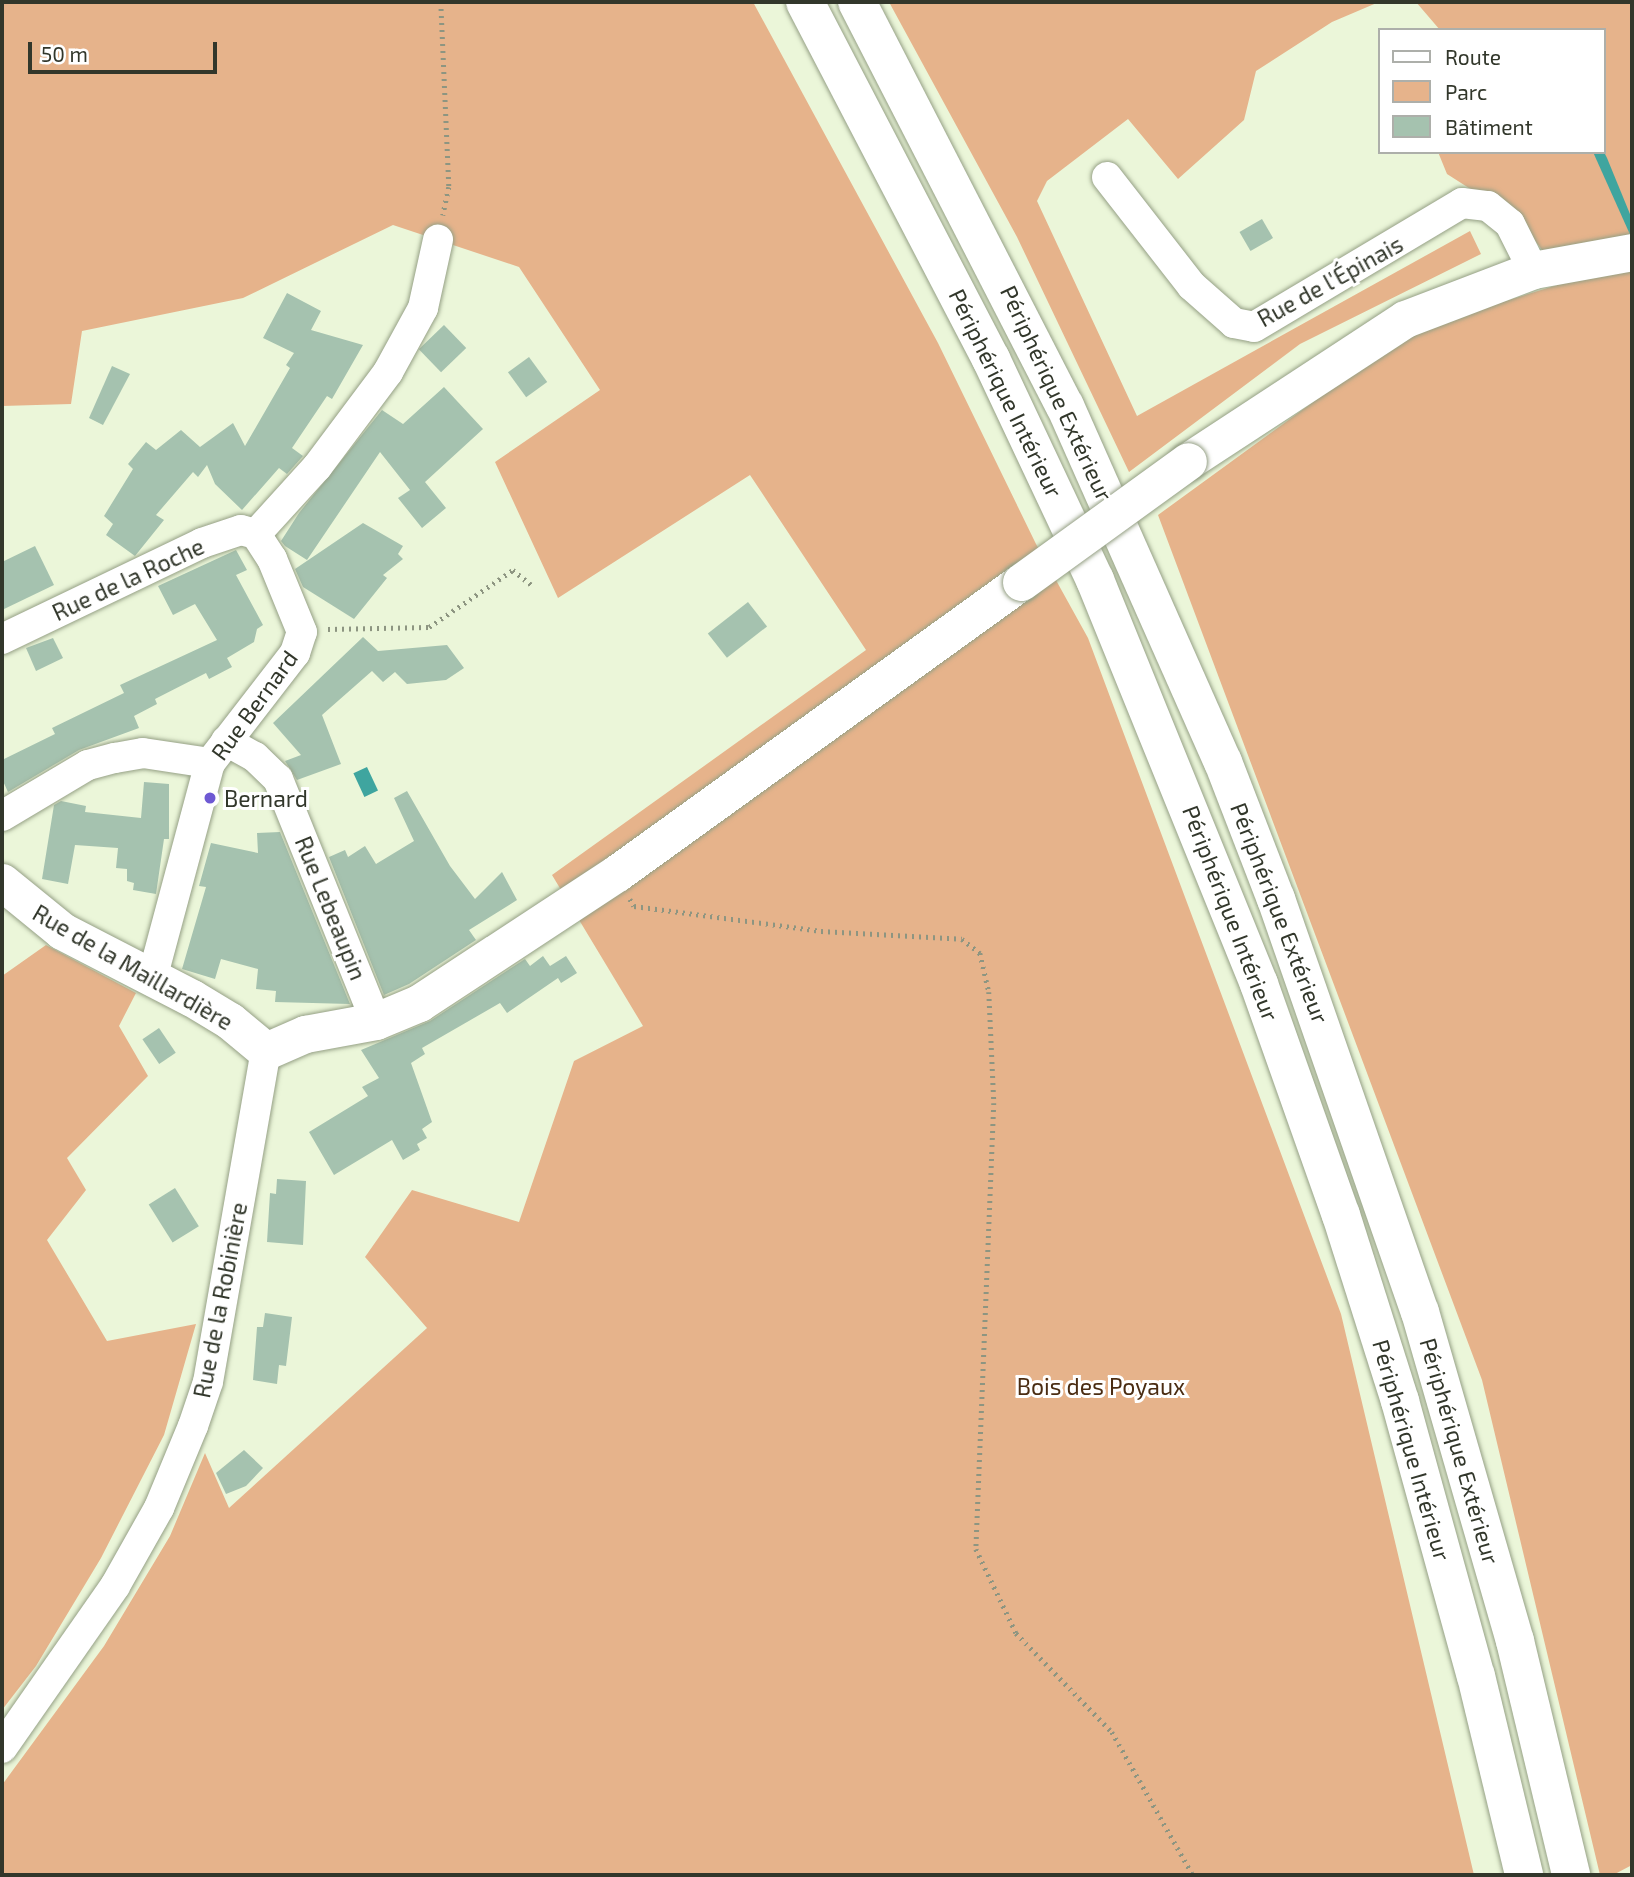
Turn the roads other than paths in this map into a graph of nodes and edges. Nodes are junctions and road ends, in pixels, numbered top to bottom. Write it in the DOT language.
graph roads {
  1 [pos="805,2"];
  2 [pos="857,2"];
  3 [pos="1107,177"];
  4 [pos="438,240"];
  5 [pos="1632,252"];
  6 [pos="1533,270"];
  7 [pos="256,534"];
  8 [pos="2,639"];
  9 [pos="218,752"];
  10 [pos="2,816"];
  11 [pos="2,882"];
  12 [pos="152,979"];
  13 [pos="376,1021"];
  14 [pos="266,1051"];
  15 [pos="2,1748"];
  16 [pos="1524,1875"];
  17 [pos="1571,1875"];
  1 -- 16 [label="highway, Périphérique Intérieur"];
  2 -- 17 [label="highway, Périphérique Extérieur"];
  3 -- 6 [label="street, Rue de l'Épinais"];
  4 -- 7 [label="street"];
  5 -- 6 [label="street"];
  6 -- 13 [label="street, bridge"];
  7 -- 8 [label="street, Rue de la Roche"];
  7 -- 9 [label="street, Rue Bernard"];
  9 -- 10 [label="street, Rue Lebeaupin"];
  9 -- 12 [label="street, Rue Bernard"];
  9 -- 13 [label="street, Rue Lebeaupin"];
  11 -- 12 [label="street, Rue de la Maillardière"];
  12 -- 14 [label="street, Rue de la Maillardière"];
  13 -- 14 [label="street"];
  14 -- 15 [label="street, Rue de la Robinière"];
}
